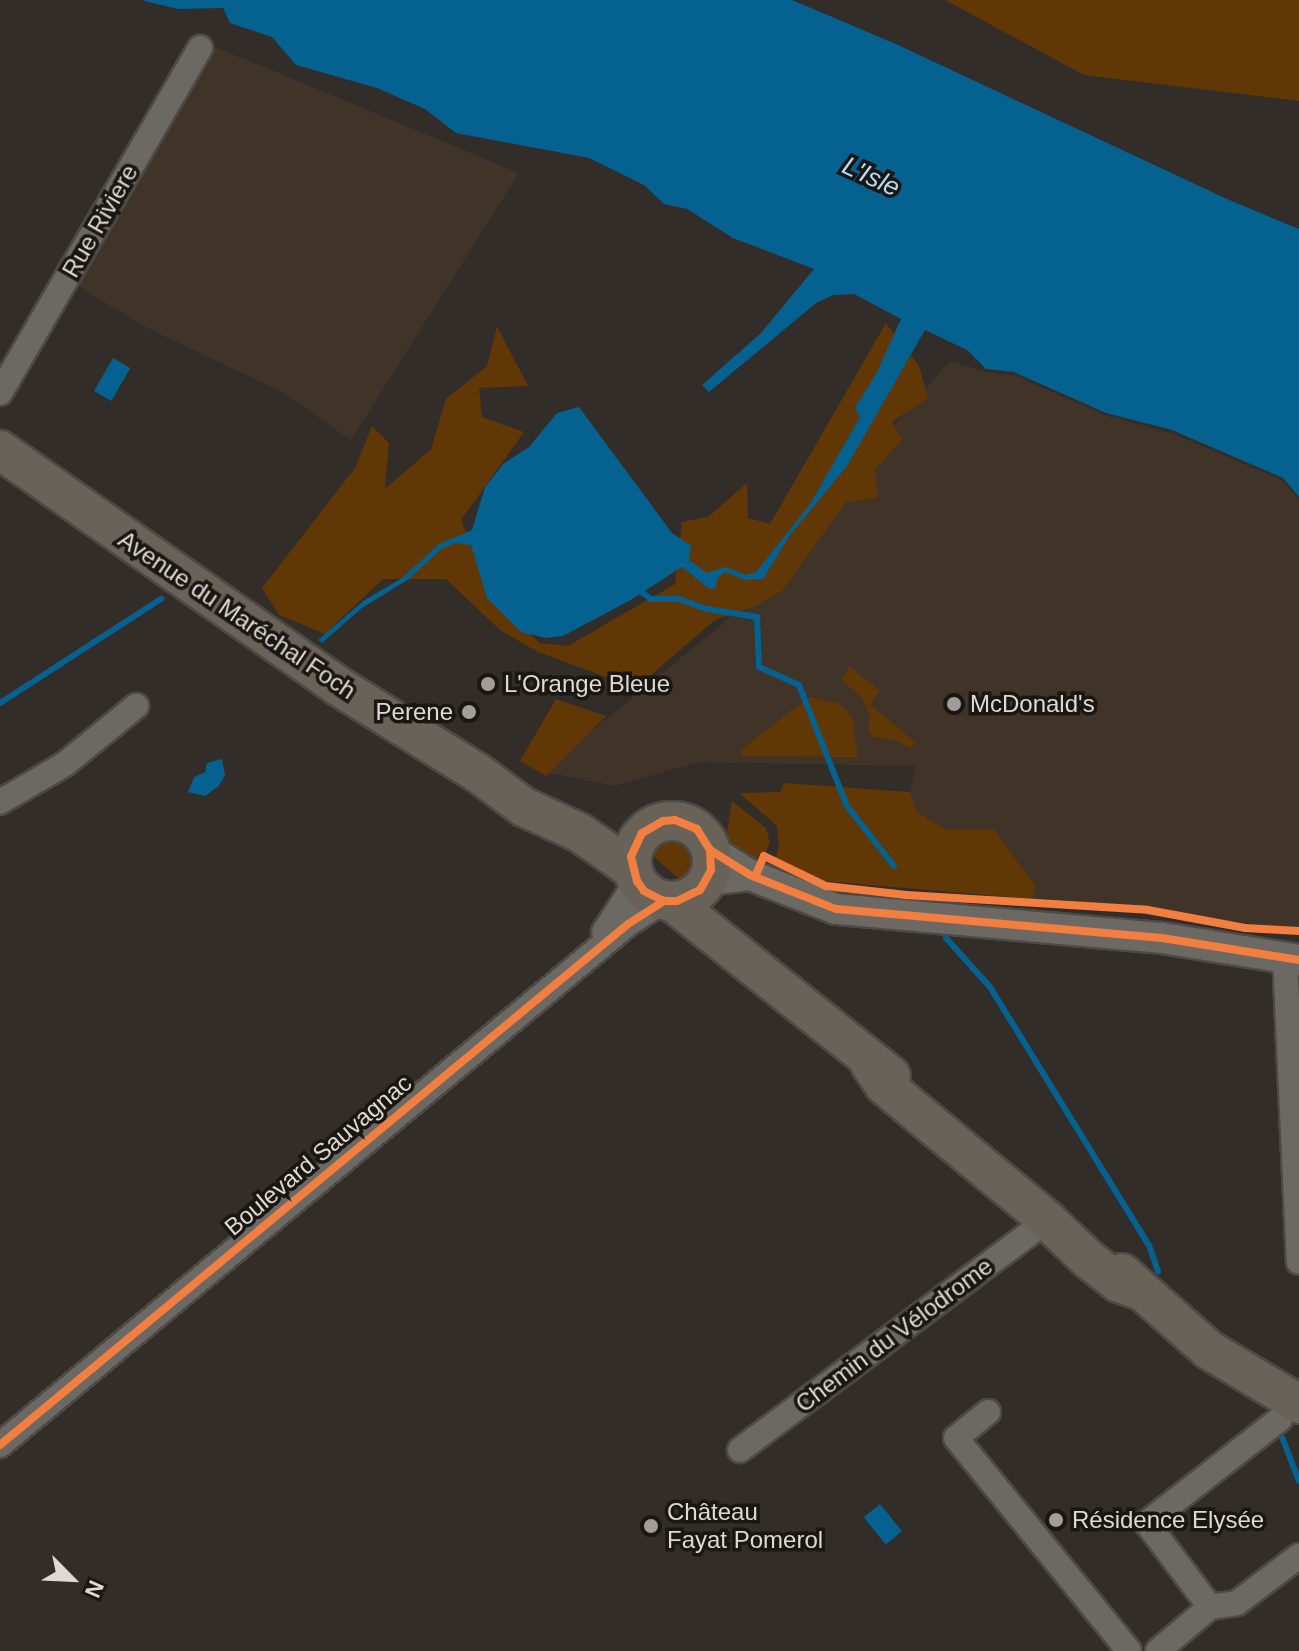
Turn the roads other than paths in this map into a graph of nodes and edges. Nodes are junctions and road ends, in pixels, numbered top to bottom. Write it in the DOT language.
graph roads {
  1 [pos="200,48"];
  2 [pos="0,393"];
  3 [pos="2,456"];
  4 [pos="136,706"];
  5 [pos="478,773"];
  6 [pos="0,802"];
  7 [pos="642,833"];
  8 [pos="674,882"];
  9 [pos="1292,959"];
  10 [pos="578,966"];
  11 [pos="1060,1231"];
  12 [pos="1299,1262"];
  13 [pos="1288,1406"];
  14 [pos="988,1412"];
  15 [pos="0,1445"];
  16 [pos="740,1450"];
  17 [pos="1299,1556"];
  18 [pos="1210,1607"];
  19 [pos="1129,1651"];
  20 [pos="1158,1651"];
  1 -- 2 [label="street, Rue Riviere"];
  3 -- 5 [label="main road, Avenue du Maréchal Foch"];
  4 -- 6 [label="street"];
  5 -- 7 [label="main road, Avenue du Maréchal Foch"];
  5 -- 8 [label="main road, Avenue du Maréchal Foch"];
  7 -- 8 [label="main road"];
  7 -- 8 [label="main road"];
  8 -- 9 [label="street"];
  8 -- 10 [label="street, Boulevard Sauvagnac"];
  8 -- 10 [label="street, Boulevard Sauvagnac"];
  8 -- 11 [label="main road"];
  9 -- 12 [label="street"];
  10 -- 15 [label="street, Boulevard Sauvagnac"];
  11 -- 13 [label="main road"];
  11 -- 16 [label="street, Chemin du Vélodrome"];
  13 -- 18 [label="street"];
  14 -- 19 [label="street"];
  17 -- 18 [label="street"];
  18 -- 20 [label="street"];
}
